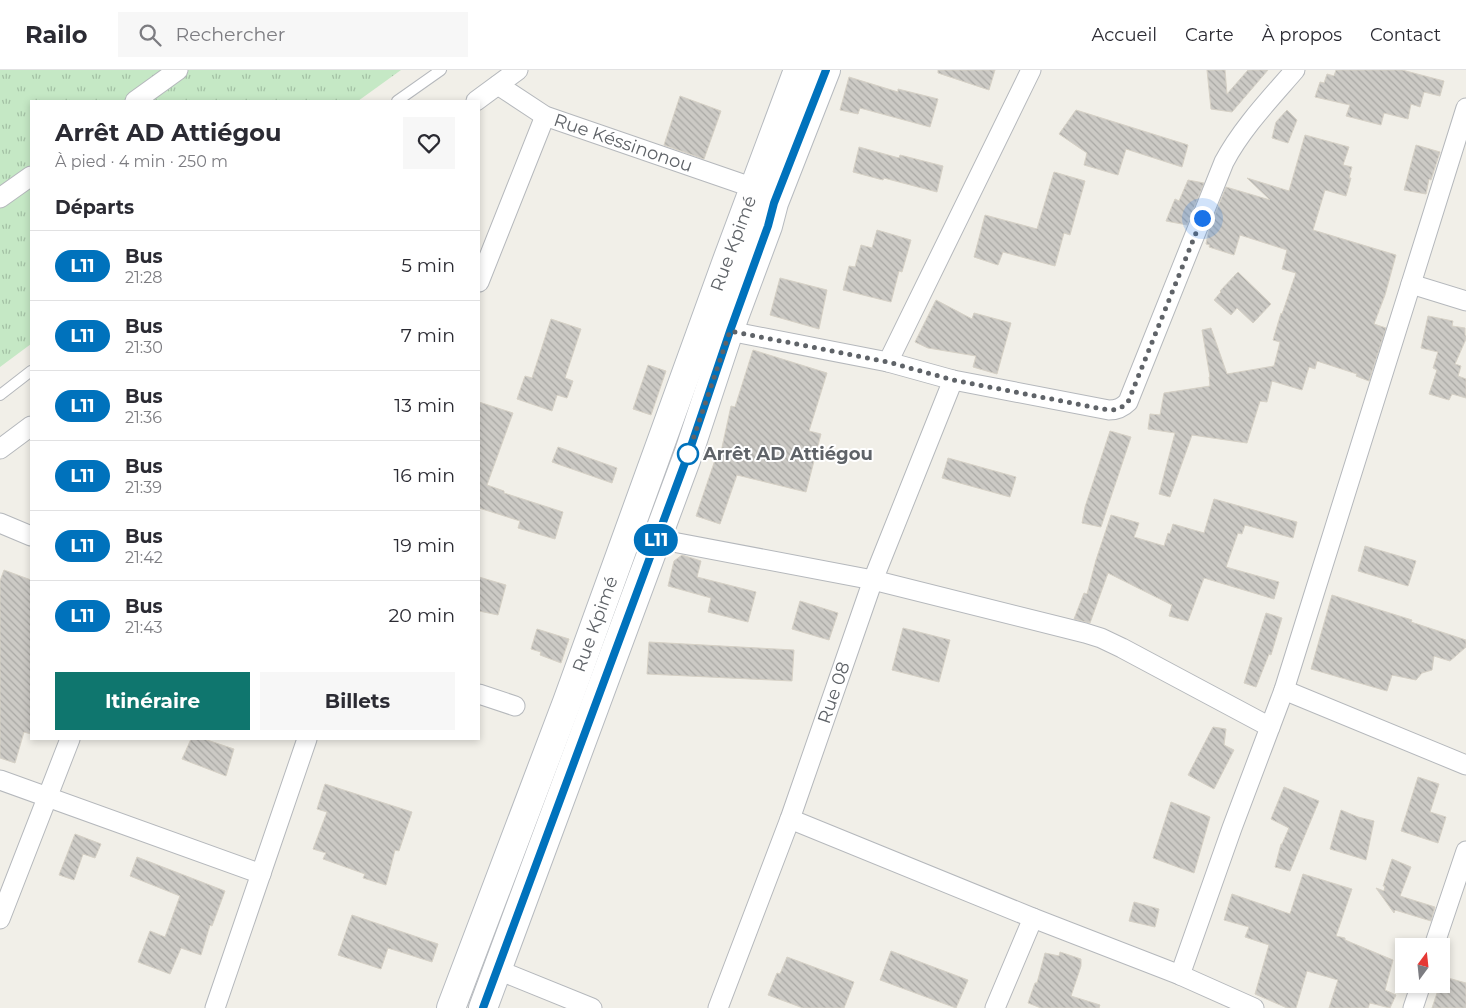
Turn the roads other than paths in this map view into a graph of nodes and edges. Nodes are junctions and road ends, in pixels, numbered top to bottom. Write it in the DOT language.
graph roads {
  1 [pos="178,70"];
  2 [pos="441,70"];
  3 [pos="518,70"];
  4 [pos="798,70"];
  5 [pos="826,70"];
  6 [pos="1031,70"];
  7 [pos="1295,70"];
  8 [pos="498,84"];
  9 [pos="136,100"];
  10 [pos="398,100"];
  11 [pos="477,100"];
  12 [pos="1466,108"];
  13 [pos="545,116"];
  14 [pos="30,177"];
  15 [pos="754,188"];
  16 [pos="0,198"];
  17 [pos="480,279"];
  18 [pos="1411,284"];
  19 [pos="1466,301"];
  20 [pos="730,331"];
  21 [pos="888,362"];
  22 [pos="30,372"];
  23 [pos="953,380"];
  24 [pos="0,395"];
  25 [pos="30,427"];
  26 [pos="0,449"];
  27 [pos="0,523"];
  28 [pos="30,536"];
  29 [pos="657,539"];
  30 [pos="873,580"];
  31 [pos="1284,690"];
  32 [pos="480,694"];
  33 [pos="515,706"];
  34 [pos="1270,727"];
  35 [pos="70,740"];
  36 [pos="307,740"];
  37 [pos="1466,765"];
  38 [pos="0,780"];
  39 [pos="47,796"];
  40 [pos="790,819"];
  41 [pos="1466,851"];
  42 [pos="261,874"];
  43 [pos="1033,918"];
  44 [pos="0,920"];
  45 [pos="1437,938"];
  46 [pos="498,970"];
  47 [pos="1180,976"];
  48 [pos="1418,993"];
  49 [pos="1233,1004"];
  50 [pos="215,1008"];
  51 [pos="451,1008"];
  52 [pos="483,1008"];
  53 [pos="592,1008"];
  54 [pos="718,1008"];
  55 [pos="995,1008"];
  56 [pos="1254,1008"];
  57 [pos="1413,1008"];
  1 -- 9 [label="street"];
  2 -- 10 [label="lane"];
  3 -- 8 [label="street"];
  4 -- 15 [label="main road, Rue Kpimé"];
  5 -- 20 [label="main road, Rue Kpimé"];
  6 -- 21 [label="street"];
  7 -- 23 [label="street"];
  8 -- 11 [label="street"];
  8 -- 13 [label="street, Rue Késsinonou"];
  12 -- 18 [label="street"];
  13 -- 15 [label="street, Rue Késsinonou"];
  13 -- 17 [label="street"];
  14 -- 16 [label="street"];
  15 -- 51 [label="main road, Rue Kpimé"];
  18 -- 19 [label="street"];
  18 -- 31 [label="street"];
  20 -- 21 [label="street"];
  20 -- 29 [label="main road, Rue Kpimé"];
  21 -- 23 [label="street"];
  22 -- 24 [label="lane"];
  23 -- 30 [label="street, Rue 08"];
  25 -- 26 [label="street"];
  27 -- 28 [label="street"];
  29 -- 30 [label="street"];
  29 -- 46 [label="main road, Rue Kpimé"];
  30 -- 34 [label="street"];
  30 -- 40 [label="street, Rue 08"];
  31 -- 34 [label="street"];
  31 -- 37 [label="street"];
  32 -- 33 [label="street"];
  34 -- 47 [label="street"];
  35 -- 39 [label="street"];
  36 -- 42 [label="street"];
  38 -- 39 [label="street"];
  39 -- 42 [label="street"];
  39 -- 44 [label="street"];
  40 -- 43 [label="street"];
  40 -- 54 [label="street, Rue 08"];
  41 -- 45 [label="street"];
  42 -- 50 [label="street"];
  43 -- 47 [label="street"];
  43 -- 55 [label="street"];
  46 -- 52 [label="main road, Rue Kpimé"];
  46 -- 53 [label="street"];
  47 -- 49 [label="street"];
  48 -- 57 [label="street"];
  49 -- 56 [label="street"];
}
